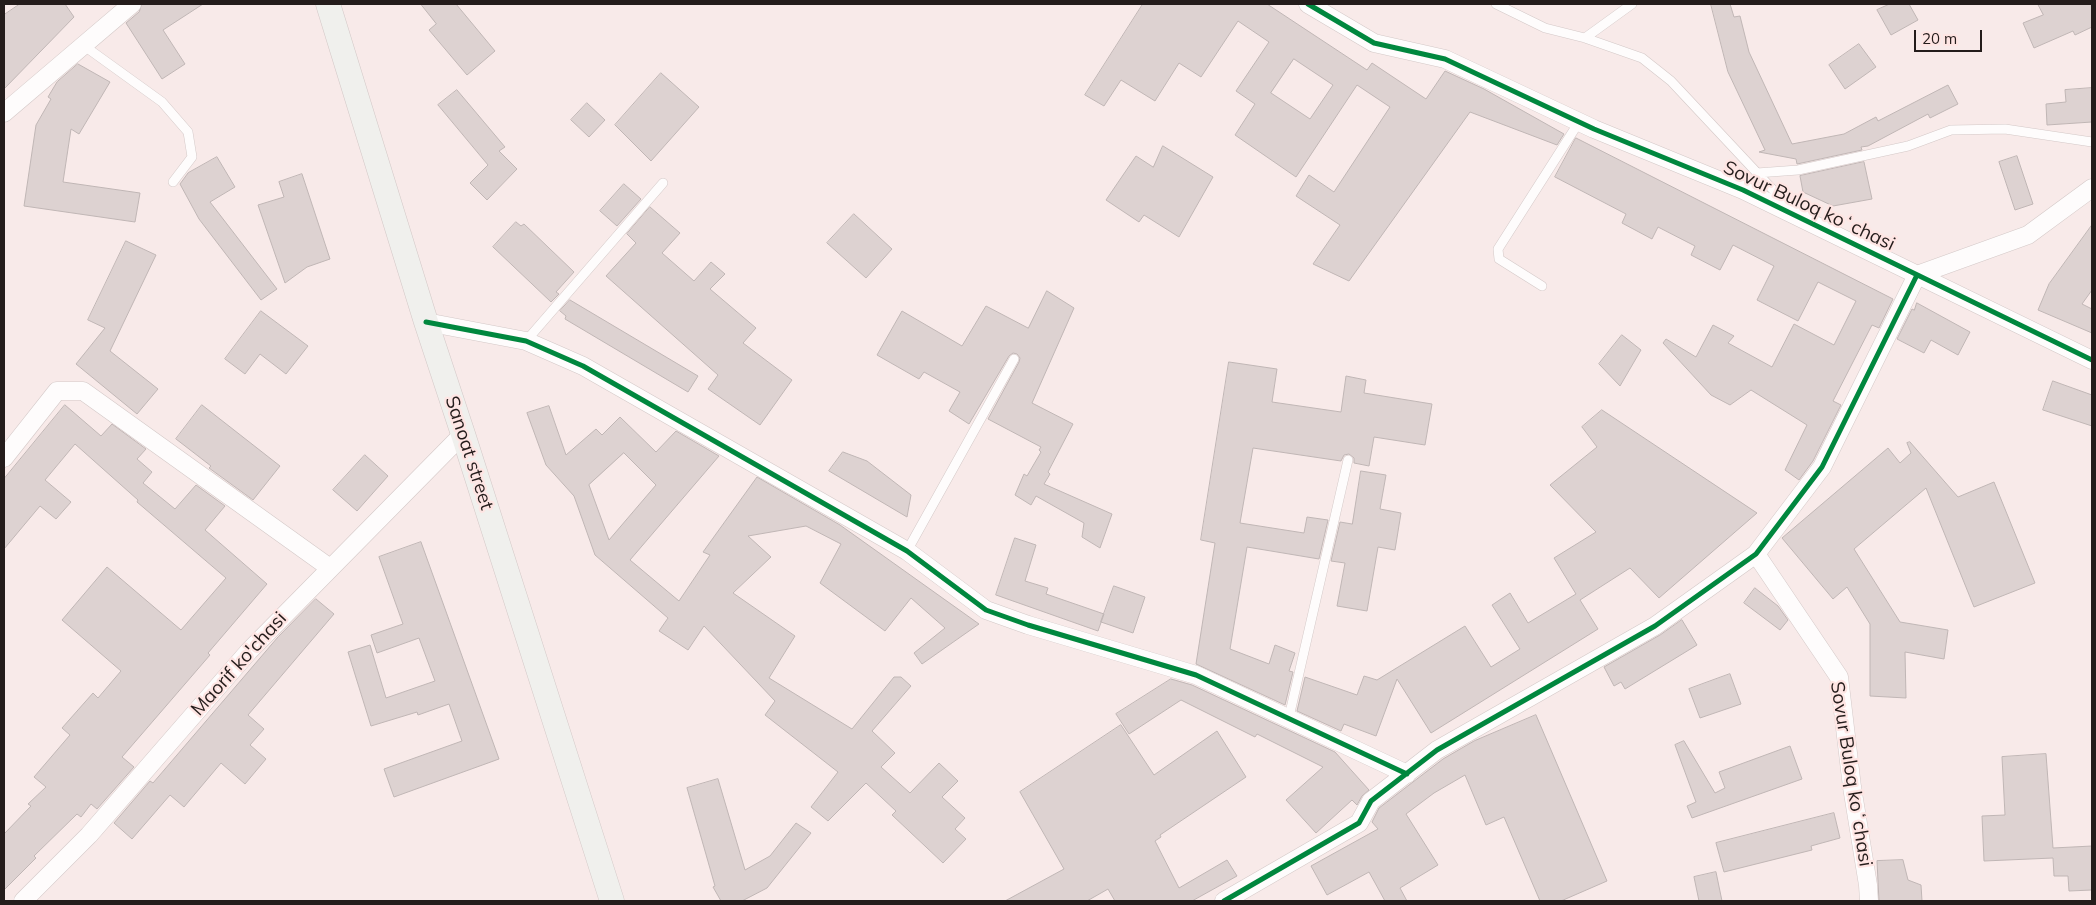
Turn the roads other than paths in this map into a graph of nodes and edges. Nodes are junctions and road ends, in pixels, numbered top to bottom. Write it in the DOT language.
graph roads {
  1 [pos="132,4"];
  2 [pos="328,4"];
  3 [pos="1308,4"];
  4 [pos="1496,4"];
  5 [pos="1632,4"];
  6 [pos="1585,38"];
  7 [pos="83,45"];
  8 [pos="4,113"];
  9 [pos="1579,122"];
  10 [pos="2092,142"];
  11 [pos="1757,173"];
  12 [pos="173,182"];
  13 [pos="663,183"];
  14 [pos="2092,188"];
  15 [pos="1798,216"];
  16 [pos="1918,275"];
  17 [pos="1542,286"];
  18 [pos="426,322"];
  19 [pos="526,341"];
  20 [pos="1014,359"];
  21 [pos="2092,360"];
  22 [pos="463,434"];
  23 [pos="4,458"];
  24 [pos="1348,460"];
  25 [pos="907,551"];
  26 [pos="1756,554"];
  27 [pos="330,568"];
  28 [pos="1288,717"];
  29 [pos="1407,774"];
  30 [pos="23,901"];
  31 [pos="612,901"];
  32 [pos="1224,901"];
  33 [pos="1868,901"];
  1 -- 7 [label="street"];
  2 -- 18 [label="main road, Sanoat street"];
  3 -- 9 [label="street, Sovur Buloq koʻchasi"];
  4 -- 6 [label="lane"];
  5 -- 6 [label="lane"];
  6 -- 11 [label="lane"];
  7 -- 8 [label="street"];
  7 -- 12 [label="lane"];
  9 -- 15 [label="street, Sovur Buloq koʻchasi"];
  9 -- 17 [label="lane"];
  10 -- 11 [label="lane"];
  11 -- 15 [label="lane"];
  13 -- 19 [label="lane"];
  14 -- 16 [label="street"];
  15 -- 16 [label="street, Sovur Buloq koʻchasi"];
  16 -- 21 [label="street, Sovur Buloq koʻchasi"];
  16 -- 26 [label="street"];
  18 -- 19 [label="street"];
  18 -- 22 [label="main road, Sanoat street"];
  19 -- 25 [label="street"];
  20 -- 25 [label="lane"];
  22 -- 27 [label="street, Maorif ko'chasi"];
  22 -- 31 [label="main road, Sanoat street"];
  23 -- 27 [label="street"];
  24 -- 28 [label="lane"];
  25 -- 28 [label="street"];
  26 -- 29 [label="street"];
  26 -- 33 [label="street, Sovur Buloq koʻchasi"];
  27 -- 30 [label="street, Maorif ko'chasi"];
  28 -- 29 [label="street"];
  29 -- 32 [label="street"];
}
